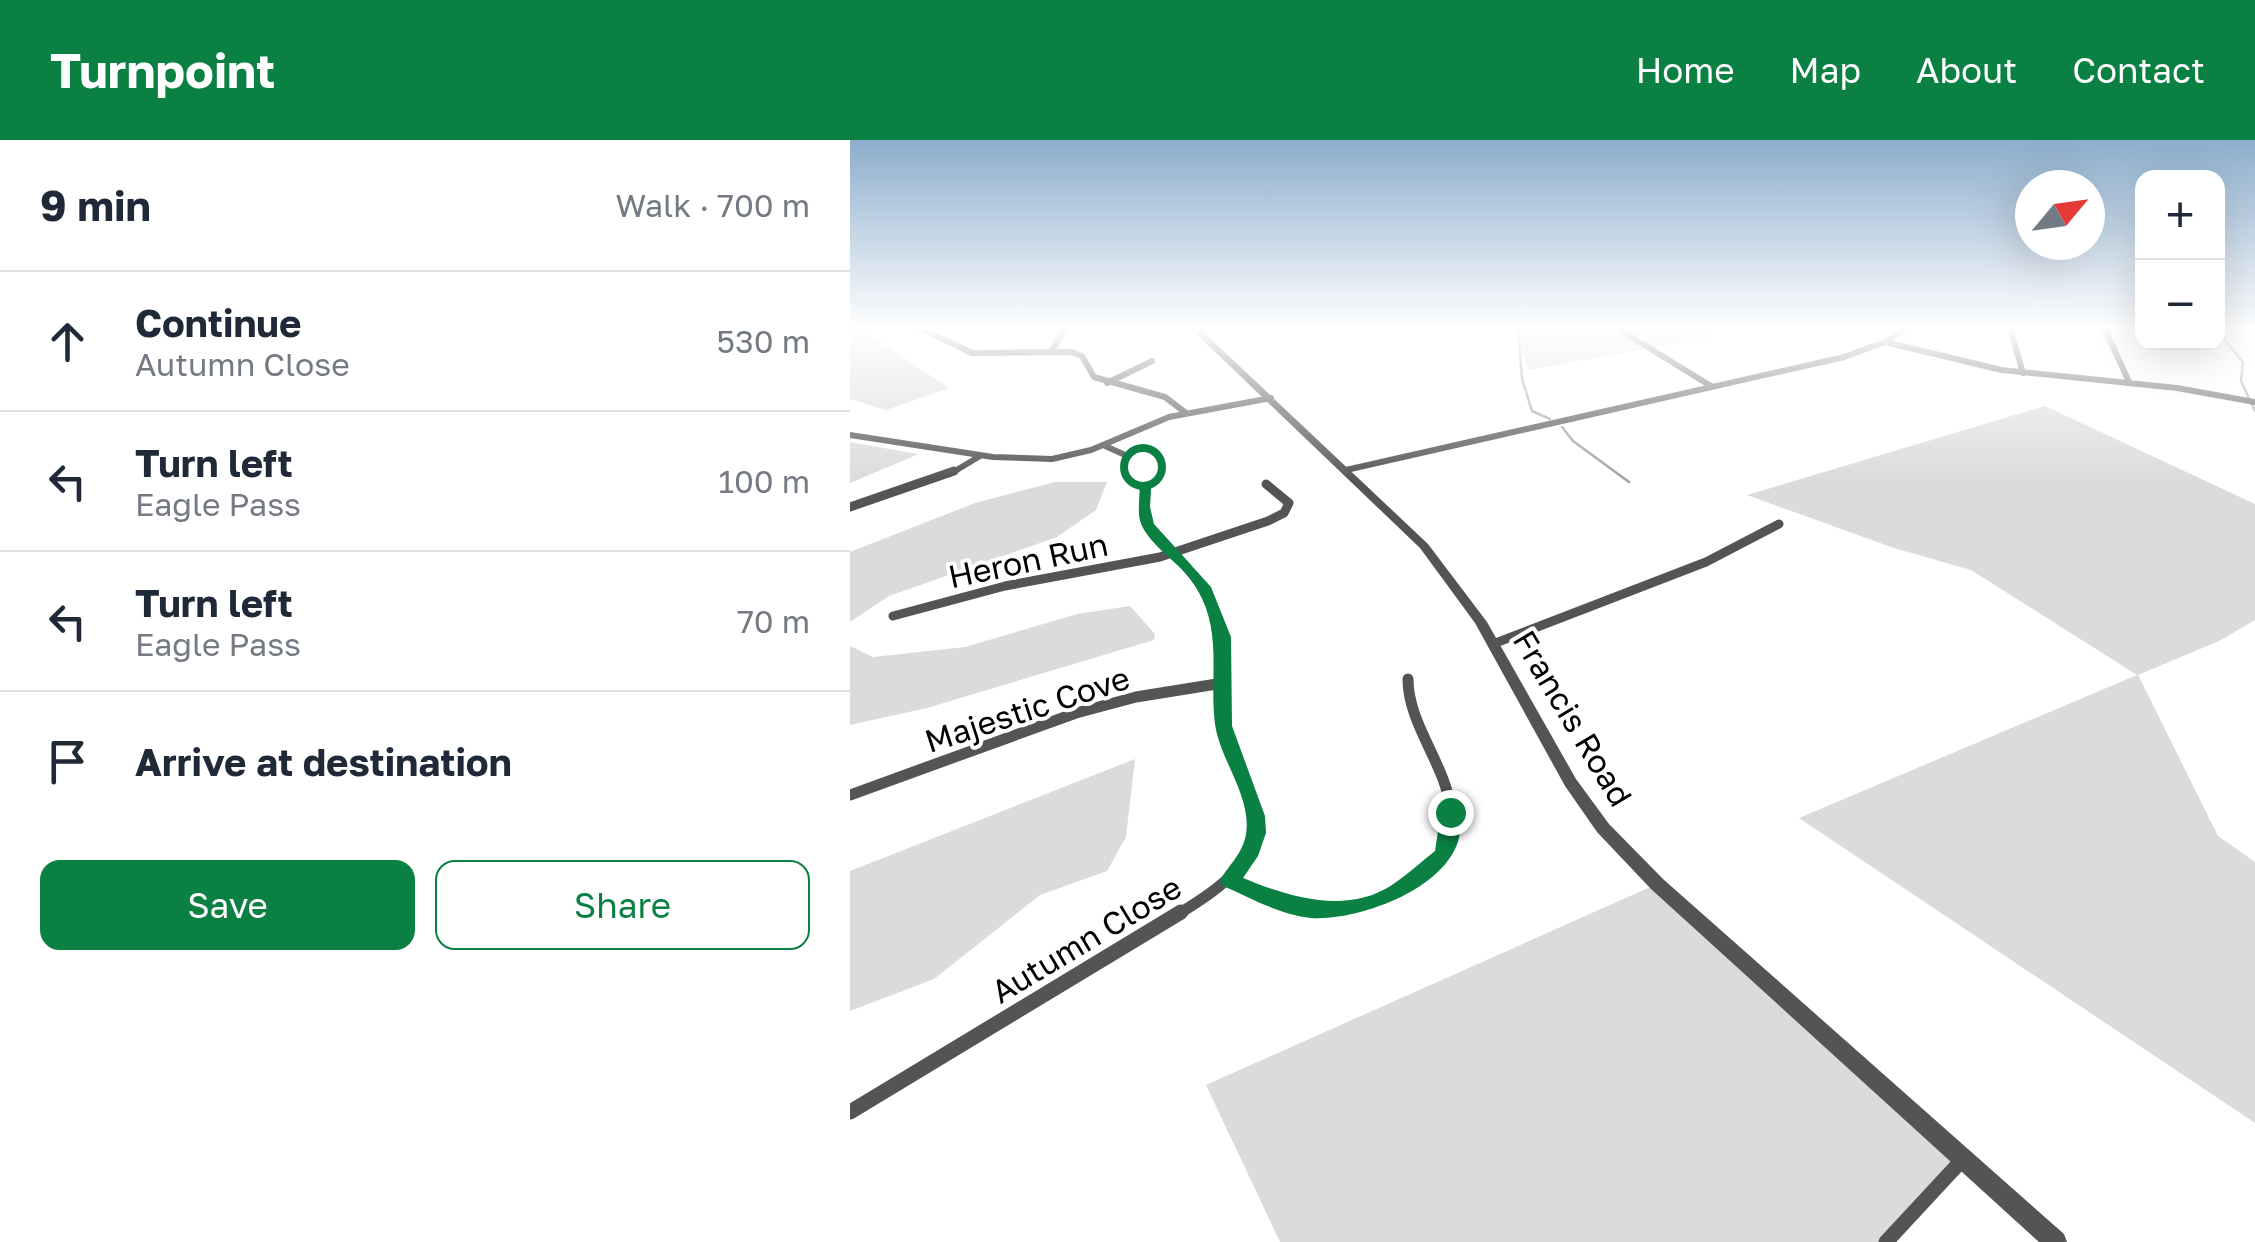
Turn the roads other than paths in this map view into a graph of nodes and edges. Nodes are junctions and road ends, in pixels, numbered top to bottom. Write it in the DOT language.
graph roads {
  1 [pos="1098,378"];
  2 [pos="1115,378"];
  3 [pos="1250,378"];
  4 [pos="1700,378"];
  5 [pos="1746,378"];
  6 [pos="2087,378"];
  7 [pos="2127,378"];
  8 [pos="1107,382"];
  9 [pos="2129,382"];
  10 [pos="1712,386"];
  11 [pos="1269,396"];
  12 [pos="2255,402"];
  13 [pos="1186,413"];
  14 [pos="850,435"];
  15 [pos="1103,445"];
  16 [pos="981,456"];
  17 [pos="1346,470"];
  18 [pos="1266,484"];
  19 [pos="850,507"];
  20 [pos="1779,524"];
  21 [pos="1172,553"];
  22 [pos="894,616"];
  23 [pos="1493,644"];
  24 [pos="1408,679"];
  25 [pos="1223,683"];
  26 [pos="850,794"];
  27 [pos="1230,880"];
  28 [pos="850,1112"];
  29 [pos="1964,1158"];
  30 [pos="1886,1242"];
  31 [pos="2056,1242"];
  1 -- 8 [label="street"];
  2 -- 8 [label="street"];
  3 -- 11 [label="street, Francis Road"];
  4 -- 10 [label="street"];
  5 -- 10 [label="street"];
  6 -- 9 [label="street"];
  7 -- 9 [label="street"];
  8 -- 13 [label="street"];
  9 -- 12 [label="street"];
  10 -- 17 [label="street"];
  11 -- 13 [label="street"];
  11 -- 17 [label="street, Francis Road"];
  13 -- 15 [label="street"];
  14 -- 16 [label="street"];
  15 -- 16 [label="street"];
  15 -- 21 [label="street, Autumn Close"];
  16 -- 19 [label="street"];
  17 -- 23 [label="street, Francis Road"];
  18 -- 21 [label="street, Heron Run"];
  20 -- 23 [label="street"];
  21 -- 22 [label="street, Heron Run"];
  21 -- 25 [label="street, Autumn Close"];
  23 -- 29 [label="street, Francis Road"];
  24 -- 27 [label="street"];
  25 -- 26 [label="street, Majestic Cove"];
  25 -- 27 [label="street, Autumn Close"];
  27 -- 28 [label="street, Autumn Close"];
  29 -- 30 [label="street"];
  29 -- 31 [label="street, Francis Road"];
}
